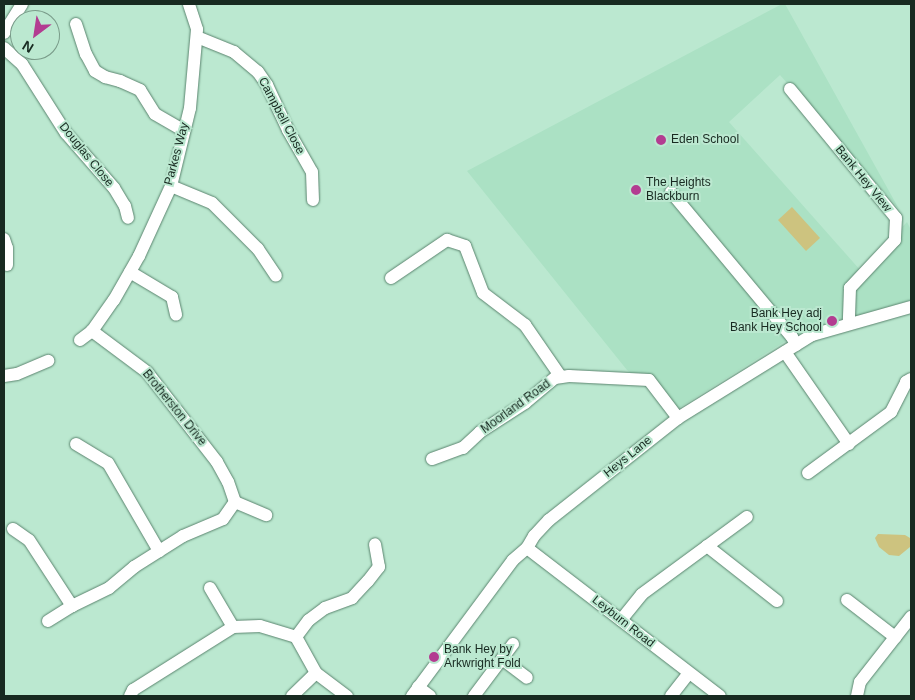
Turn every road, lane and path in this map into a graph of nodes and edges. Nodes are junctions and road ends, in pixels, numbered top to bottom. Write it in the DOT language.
graph roads {
  1 [pos="22,4"];
  2 [pos="189,4"];
  3 [pos="76,24"];
  4 [pos="4,33"];
  5 [pos="197,37"];
  6 [pos="4,48"];
  7 [pos="790,89"];
  8 [pos="183,130"];
  9 [pos="171,186"];
  10 [pos="671,192"];
  11 [pos="313,200"];
  12 [pos="128,218"];
  13 [pos="4,239"];
  14 [pos="7,265"];
  15 [pos="130,272"];
  16 [pos="276,276"];
  17 [pos="392,278"];
  18 [pos="911,307"];
  19 [pos="176,315"];
  20 [pos="849,324"];
  21 [pos="92,331"];
  22 [pos="80,340"];
  23 [pos="796,345"];
  24 [pos="784,352"];
  25 [pos="48,361"];
  26 [pos="4,376"];
  27 [pos="561,377"];
  28 [pos="911,379"];
  29 [pos="678,418"];
  30 [pos="76,444"];
  31 [pos="850,444"];
  32 [pos="432,459"];
  33 [pos="808,473"];
  34 [pos="235,502"];
  35 [pos="266,515"];
  36 [pos="746,517"];
  37 [pos="13,529"];
  38 [pos="375,544"];
  39 [pos="707,546"];
  40 [pos="527,548"];
  41 [pos="158,551"];
  42 [pos="210,588"];
  43 [pos="847,600"];
  44 [pos="777,601"];
  45 [pos="72,606"];
  46 [pos="911,617"];
  47 [pos="621,620"];
  48 [pos="48,621"];
  49 [pos="233,627"];
  50 [pos="296,636"];
  51 [pos="895,637"];
  52 [pos="513,644"];
  53 [pos="502,659"];
  54 [pos="316,673"];
  55 [pos="689,673"];
  56 [pos="527,678"];
  57 [pos="415,692"];
  58 [pos="130,696"];
  59 [pos="292,696"];
  60 [pos="347,696"];
  61 [pos="430,696"];
  62 [pos="474,696"];
  63 [pos="671,696"];
  64 [pos="720,696"];
  65 [pos="857,696"];
  1 -- 4 [label="street"];
  2 -- 5 [label="street, Parkes Way"];
  3 -- 8 [label="street"];
  5 -- 8 [label="street, Parkes Way"];
  5 -- 11 [label="street, Campbell Close"];
  6 -- 12 [label="street, Douglas Close"];
  7 -- 20 [label="street, Bank Hey View"];
  8 -- 9 [label="street, Parkes Way"];
  9 -- 15 [label="street, Parkes Way"];
  9 -- 16 [label="street"];
  10 -- 23 [label="street"];
  13 -- 14 [label="street"];
  15 -- 19 [label="street"];
  15 -- 21 [label="street, Parkes Way"];
  17 -- 27 [label="street"];
  18 -- 20 [label="street, Heys Lane"];
  20 -- 23 [label="street, Heys Lane"];
  21 -- 22 [label="street, Parkes Way"];
  21 -- 34 [label="street, Brotherston Drive"];
  23 -- 24 [label="street, Heys Lane"];
  24 -- 29 [label="street, Heys Lane"];
  24 -- 31 [label="street"];
  25 -- 26 [label="street"];
  27 -- 29 [label="street, Moorland Road"];
  27 -- 32 [label="street, Moorland Road"];
  28 -- 31 [label="street"];
  29 -- 40 [label="street, Heys Lane"];
  30 -- 41 [label="street"];
  31 -- 33 [label="street"];
  34 -- 35 [label="street"];
  34 -- 41 [label="street"];
  36 -- 39 [label="street"];
  37 -- 45 [label="street"];
  38 -- 50 [label="street"];
  39 -- 44 [label="street"];
  39 -- 47 [label="street"];
  40 -- 47 [label="street, Leyburn Road"];
  40 -- 57 [label="street, Heys Lane"];
  41 -- 45 [label="street"];
  42 -- 49 [label="street"];
  43 -- 51 [label="street"];
  45 -- 48 [label="street"];
  46 -- 51 [label="street"];
  47 -- 55 [label="street, Leyburn Road"];
  49 -- 50 [label="street"];
  49 -- 58 [label="street"];
  50 -- 54 [label="street"];
  51 -- 65 [label="street"];
  52 -- 53 [label="street"];
  53 -- 56 [label="street"];
  53 -- 62 [label="street"];
  54 -- 59 [label="street"];
  54 -- 60 [label="street"];
  55 -- 63 [label="street"];
  55 -- 64 [label="street, Leyburn Road"];
  57 -- 61 [label="street"];
}
